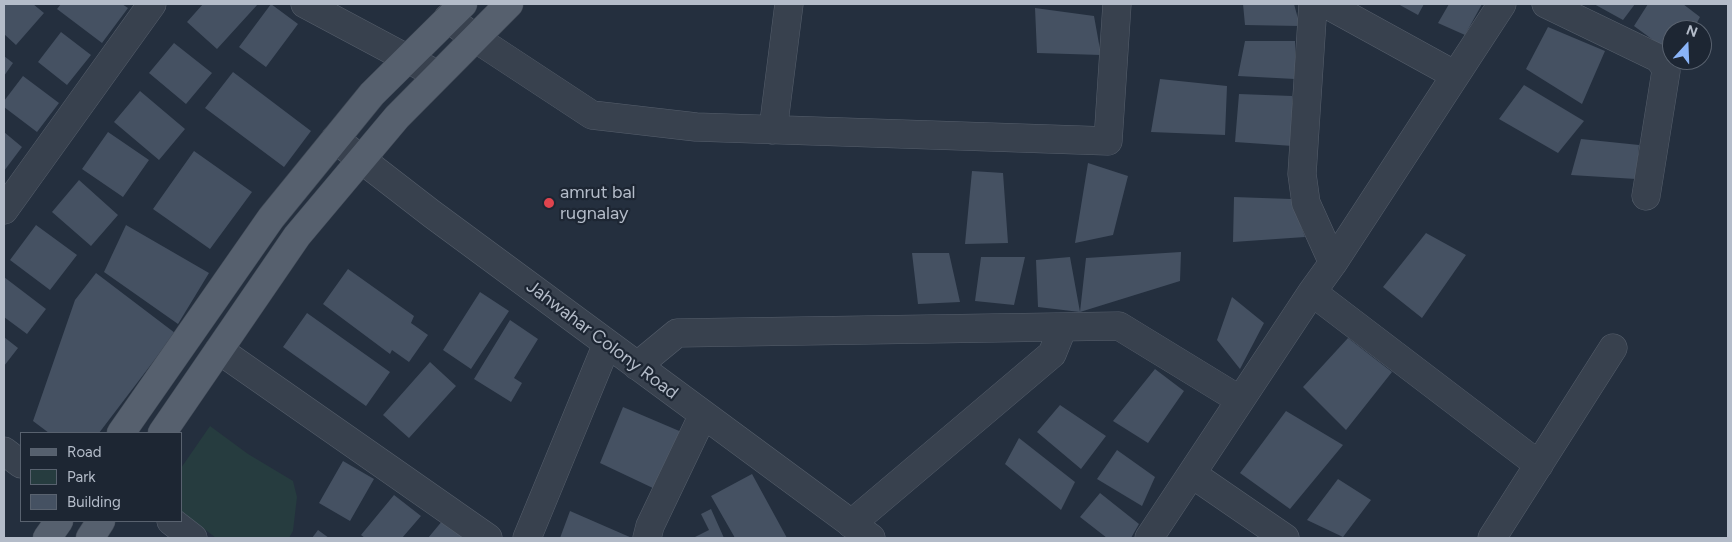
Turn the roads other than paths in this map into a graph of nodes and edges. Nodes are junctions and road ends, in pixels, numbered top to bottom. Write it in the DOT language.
graph roads {
  1 [pos="152,4"];
  2 [pos="305,4"];
  3 [pos="509,4"];
  4 [pos="788,4"];
  5 [pos="1117,4"];
  6 [pos="1313,4"];
  7 [pos="1326,4"];
  8 [pos="1502,4"];
  9 [pos="1546,4"];
  10 [pos="456,11"];
  11 [pos="475,38"];
  12 [pos="407,59"];
  13 [pos="438,75"];
  14 [pos="1455,75"];
  15 [pos="773,130"];
  16 [pos="334,139"];
  17 [pos="361,160"];
  18 [pos="1646,196"];
  19 [pos="4,210"];
  20 [pos="1333,263"];
  21 [pos="1312,292"];
  22 [pos="1064,328"];
  23 [pos="607,344"];
  24 [pos="1613,348"];
  25 [pos="219,350"];
  26 [pos="637,366"];
  27 [pos="1240,400"];
  28 [pos="703,415"];
  29 [pos="122,432"];
  30 [pos="163,432"];
  31 [pos="4,451"];
  32 [pos="20,463"];
  33 [pos="1539,465"];
  34 [pos="1192,474"];
  35 [pos="59,522"];
  36 [pos="101,522"];
  37 [pos="172,522"];
  38 [pos="861,531"];
  39 [pos="47,538"];
  40 [pos="90,538"];
  41 [pos="193,538"];
  42 [pos="488,538"];
  43 [pos="526,538"];
  44 [pos="647,538"];
  45 [pos="1149,538"];
  46 [pos="1285,538"];
  47 [pos="1492,538"];
  1 -- 19 [label="street"];
  2 -- 12 [label="street"];
  3 -- 11 [label="main road"];
  4 -- 15 [label="street"];
  5 -- 15 [label="street"];
  6 -- 20 [label="street"];
  7 -- 14 [label="street"];
  8 -- 14 [label="street"];
  9 -- 18 [label="street"];
  10 -- 11 [label="street"];
  10 -- 12 [label="main road"];
  11 -- 13 [label="main road"];
  11 -- 15 [label="street"];
  12 -- 13 [label="street"];
  12 -- 16 [label="main road"];
  13 -- 17 [label="main road"];
  14 -- 20 [label="street"];
  16 -- 17 [label="street, Jahwahar Colony Road"];
  16 -- 29 [label="main road"];
  17 -- 23 [label="street, Jahwahar Colony Road"];
  17 -- 25 [label="main road"];
  20 -- 21 [label="street"];
  21 -- 27 [label="street"];
  21 -- 33 [label="street"];
  22 -- 26 [label="street"];
  22 -- 27 [label="street"];
  22 -- 38 [label="street"];
  23 -- 26 [label="street, Jahwahar Colony Road"];
  23 -- 43 [label="street"];
  24 -- 33 [label="street"];
  25 -- 30 [label="main road"];
  25 -- 42 [label="street"];
  26 -- 28 [label="street, Jahwahar Colony Road"];
  27 -- 34 [label="street"];
  28 -- 38 [label="street, Jahwahar Colony Road"];
  28 -- 44 [label="street"];
  31 -- 32 [label="street"];
  33 -- 47 [label="street"];
  34 -- 45 [label="street"];
  34 -- 46 [label="street"];
  35 -- 39 [label="main road"];
  36 -- 40 [label="main road"];
  37 -- 41 [label="street"];
}
